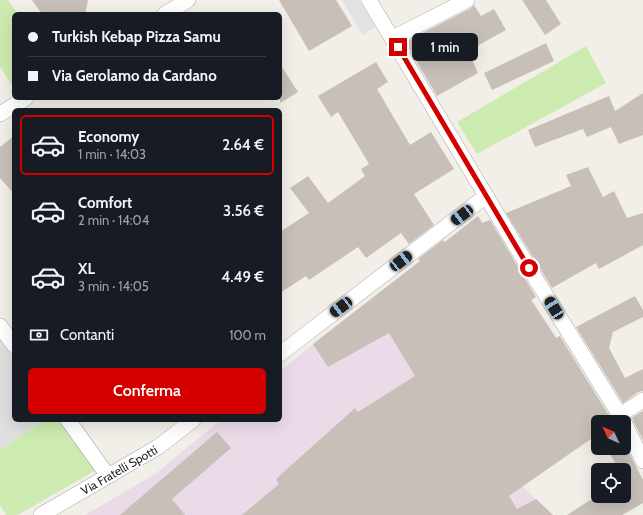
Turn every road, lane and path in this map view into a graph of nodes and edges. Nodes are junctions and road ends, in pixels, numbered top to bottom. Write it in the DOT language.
graph roads {
  1 [pos="188,0"];
  2 [pos="369,0"];
  3 [pos="467,0"];
  4 [pos="170,12"];
  5 [pos="393,38"];
  6 [pos="23,100"];
  7 [pos="0,114"];
  8 [pos="486,196"];
  9 [pos="0,326"];
  10 [pos="12,342"];
  11 [pos="282,352"];
  12 [pos="643,400"];
  13 [pos="620,415"];
  14 [pos="628,415"];
  15 [pos="69,422"];
  16 [pos="190,422"];
  17 [pos="631,436"];
  18 [pos="643,461"];
  19 [pos="108,476"];
  20 [pos="41,515"];
  1 -- 4 [label="street"];
  2 -- 5 [label="street"];
  3 -- 5 [label="street"];
  5 -- 8 [label="street"];
  6 -- 7 [label="street"];
  8 -- 11 [label="street"];
  8 -- 13 [label="street"];
  9 -- 10 [label="street"];
  12 -- 14 [label="street"];
  15 -- 19 [label="street"];
  16 -- 19 [label="street, Via Fratelli Spotti"];
  17 -- 18 [label="street"];
  19 -- 20 [label="street, Via Fratelli Spotti"];
}
